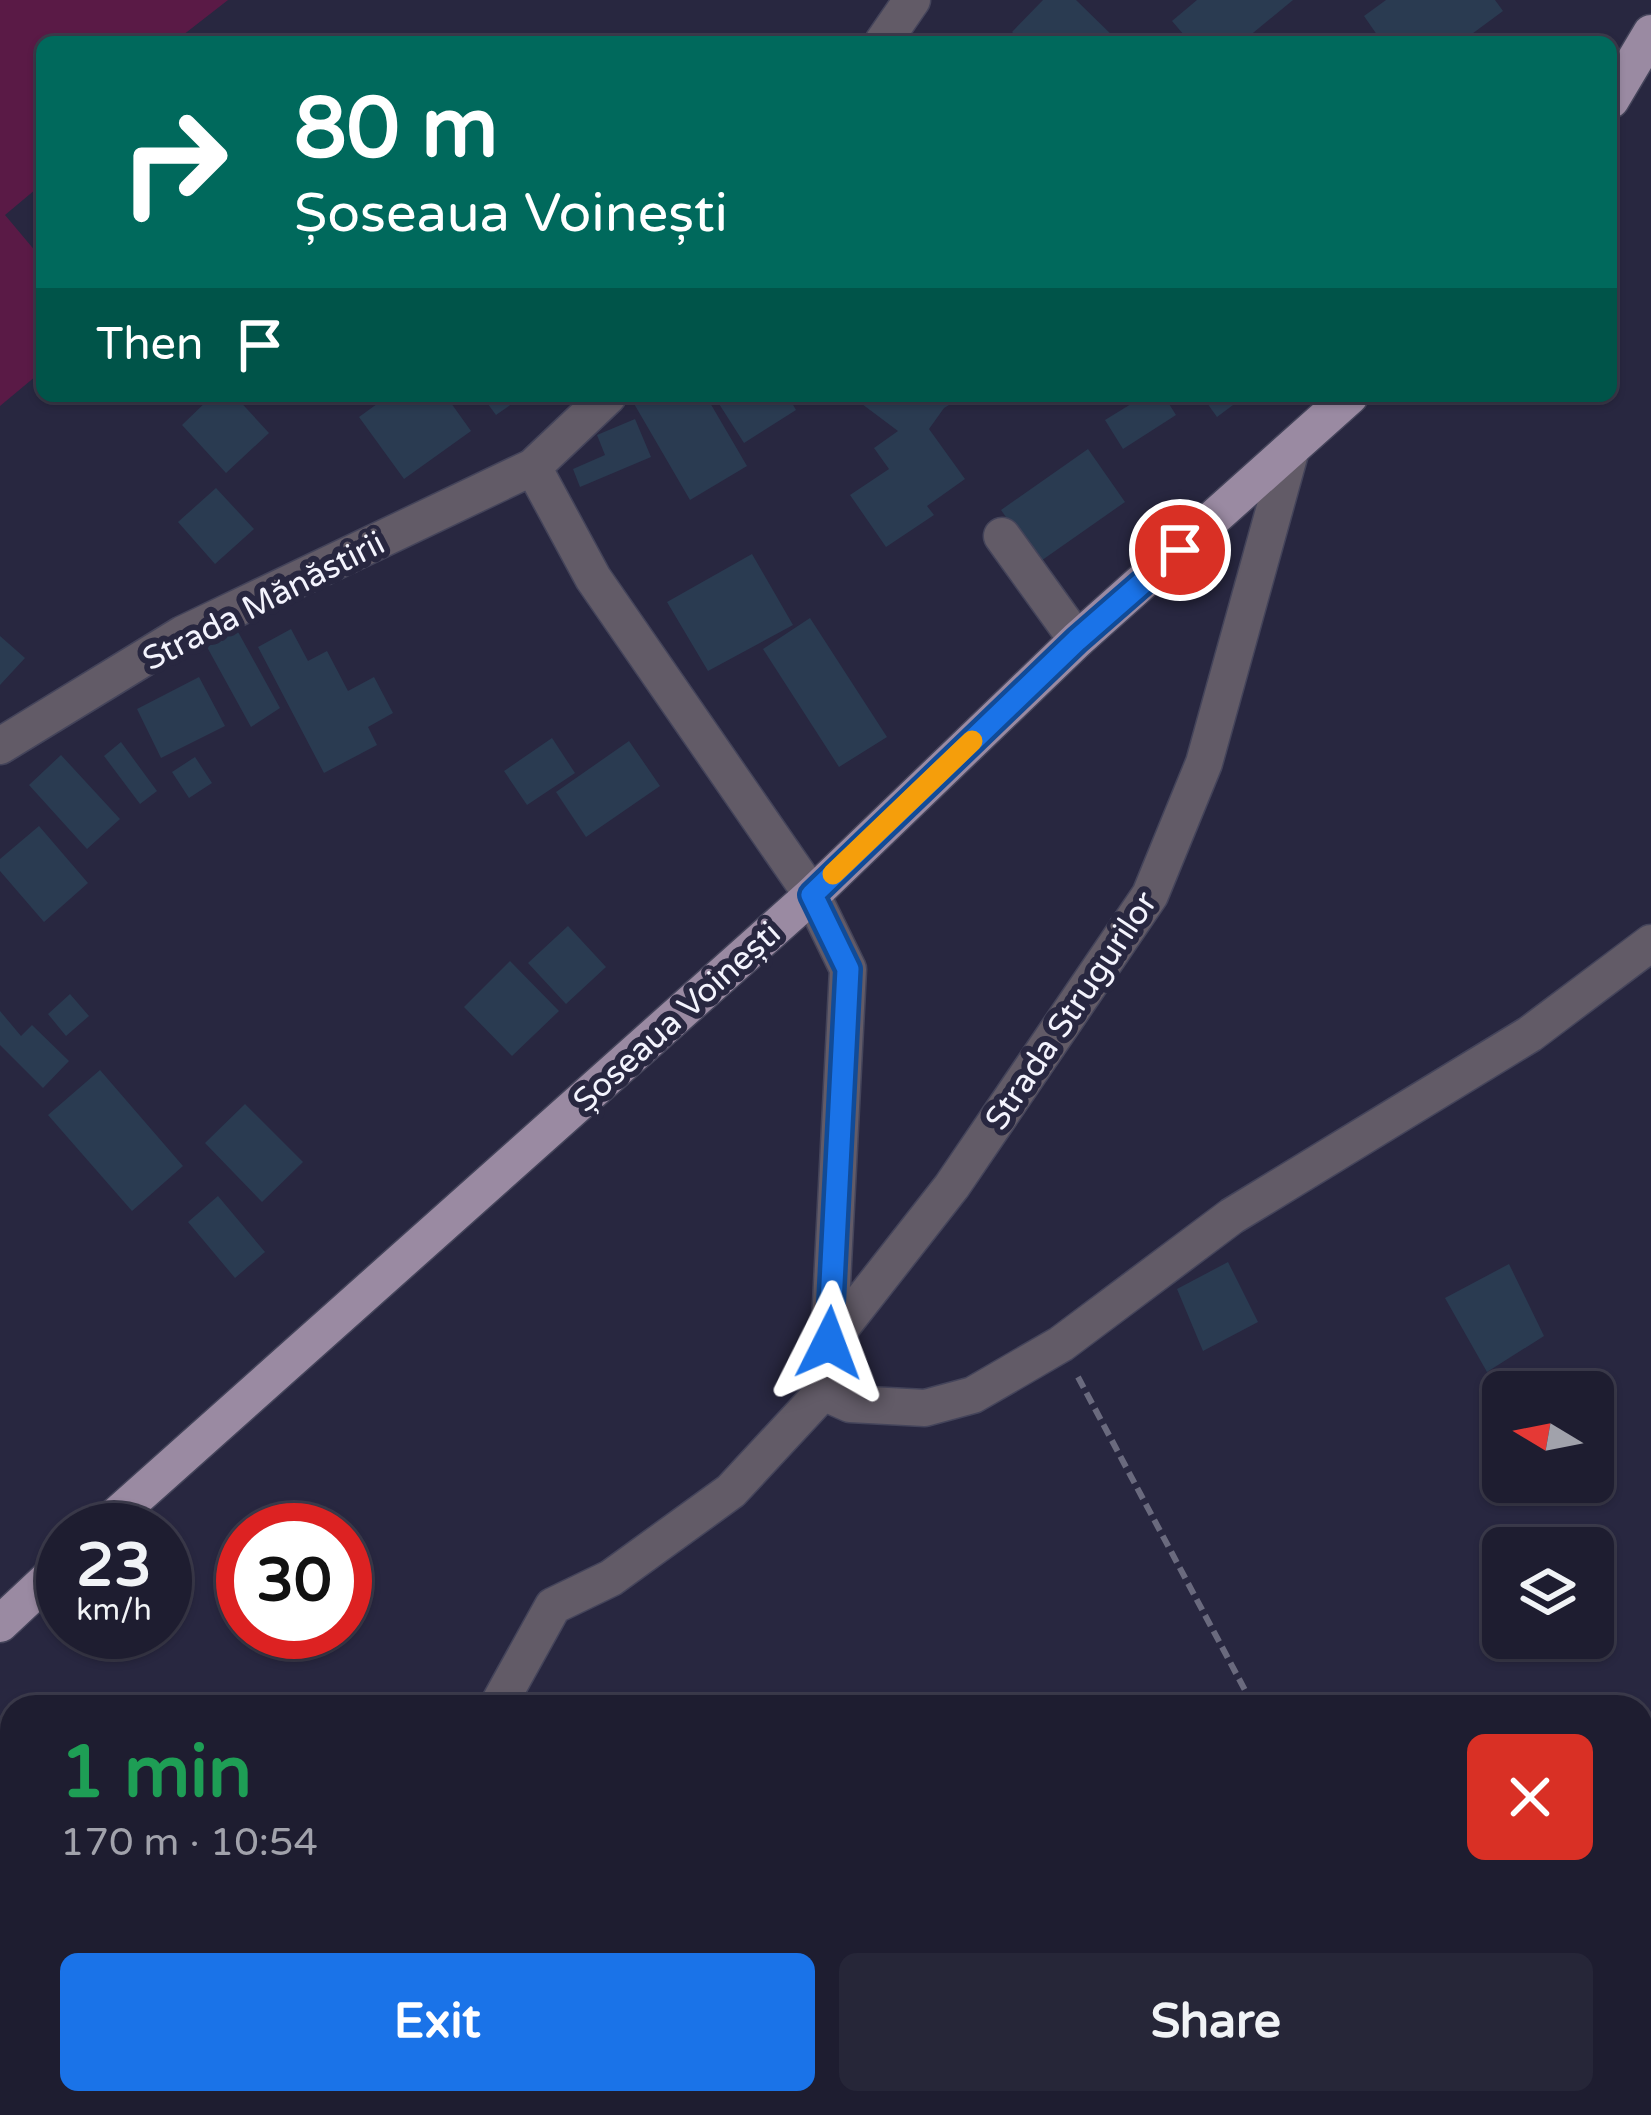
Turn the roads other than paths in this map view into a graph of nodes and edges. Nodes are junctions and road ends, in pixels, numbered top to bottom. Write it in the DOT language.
graph roads {
  1 [pos="912,0"];
  2 [pos="1651,33"];
  3 [pos="887,36"];
  4 [pos="1617,90"];
  5 [pos="602,402"];
  6 [pos="1344,402"];
  7 [pos="1289,453"];
  8 [pos="533,467"];
  9 [pos="1002,536"];
  10 [pos="1077,640"];
  11 [pos="0,746"];
  12 [pos="812,895"];
  13 [pos="1650,945"];
  14 [pos="829,1343"];
  15 [pos="823,1392"];
  16 [pos="130,1503"];
  17 [pos="36,1590"];
  18 [pos="0,1624"];
  19 [pos="504,1695"];
  1 -- 3 [label="street"];
  2 -- 4 [label="main road"];
  5 -- 8 [label="street, Strada Mănăstirii"];
  6 -- 7 [label="main road, Șoseaua Voinești"];
  7 -- 10 [label="main road, Șoseaua Voinești"];
  7 -- 14 [label="street, Strada Strugurilor"];
  8 -- 11 [label="street, Strada Mănăstirii"];
  8 -- 12 [label="street"];
  9 -- 10 [label="street"];
  10 -- 12 [label="main road, Șoseaua Voinești"];
  12 -- 14 [label="street"];
  12 -- 16 [label="main road, Șoseaua Voinești"];
  13 -- 15 [label="street"];
  14 -- 15 [label="street"];
  15 -- 19 [label="street"];
  17 -- 18 [label="main road"];
}
